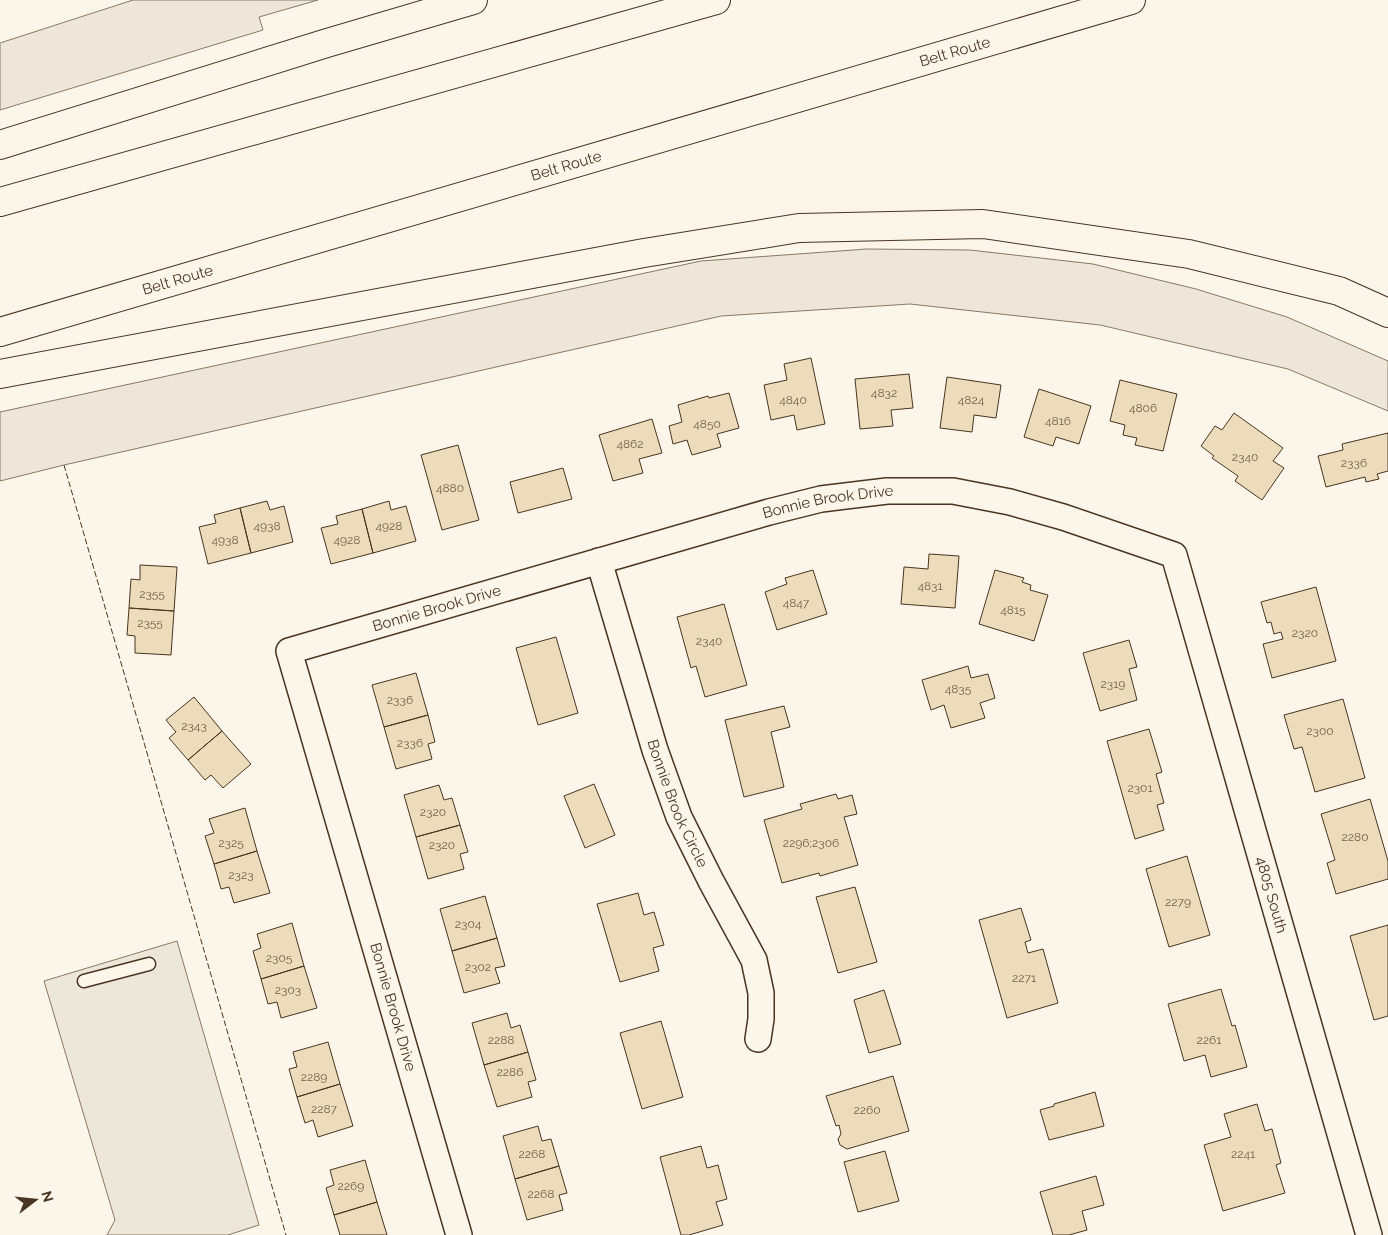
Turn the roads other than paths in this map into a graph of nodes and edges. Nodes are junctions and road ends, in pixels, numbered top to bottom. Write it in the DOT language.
graph roads {
  1 [pos="473,0"];
  2 [pos="716,0"];
  3 [pos="1131,0"];
  4 [pos="0,145"];
  5 [pos="0,202"];
  6 [pos="1388,313"];
  7 [pos="0,332"];
  8 [pos="0,374"];
  9 [pos="1174,555"];
  10 [pos="599,561"];
  11 [pos="149,964"];
  12 [pos="84,982"];
  13 [pos="758,1038"];
  14 [pos="459,1235"];
  15 [pos="1369,1235"];
  1 -- 4 [label="highway"];
  2 -- 5 [label="highway"];
  3 -- 7 [label="highway, Belt Route"];
  6 -- 8 [label="highway"];
  9 -- 10 [label="street, Bonnie Brook Drive"];
  9 -- 15 [label="street, 4805 South"];
  10 -- 13 [label="street, Bonnie Brook Circle"];
  10 -- 14 [label="street, Bonnie Brook Drive"];
  11 -- 12 [label="lane"];
}
